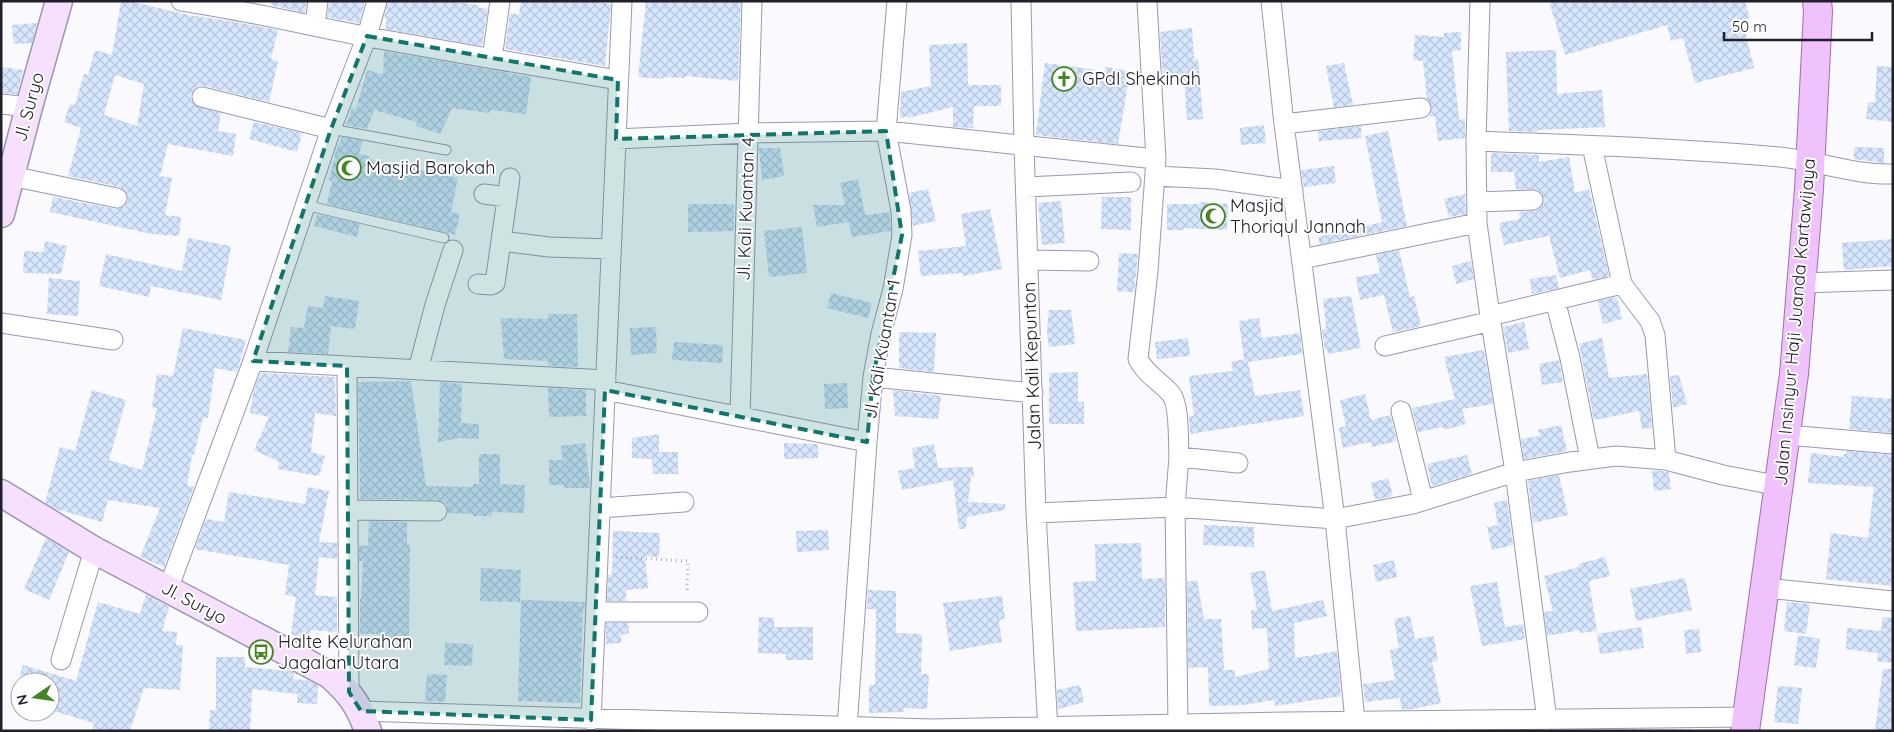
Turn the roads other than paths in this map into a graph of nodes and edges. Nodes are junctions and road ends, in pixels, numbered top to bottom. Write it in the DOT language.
graph roads {
  1 [pos="59,1"];
  2 [pos="181,1"];
  3 [pos="318,1"];
  4 [pos="377,1"];
  5 [pos="500,1"];
  6 [pos="622,1"];
  7 [pos="752,1"];
  8 [pos="897,1"];
  9 [pos="1022,1"];
  10 [pos="1147,1"];
  11 [pos="1271,1"];
  12 [pos="1480,1"];
  13 [pos="1817,1"];
  14 [pos="245,6"];
  15 [pos="315,26"];
  16 [pos="367,36"];
  17 [pos="492,59"];
  18 [pos="618,80"];
  19 [pos="202,97"];
  20 [pos="1,104"];
  21 [pos="29,107"];
  22 [pos="1421,108"];
  23 [pos="1284,124"];
  24 [pos="331,129"];
  25 [pos="886,131"];
  26 [pos="749,133"];
  27 [pos="616,139"];
  28 [pos="1476,140"];
  29 [pos="1024,145"];
  30 [pos="1592,146"];
  31 [pos="446,150"];
  32 [pos="1811,161"];
  33 [pos="1156,168"];
  34 [pos="1893,174"];
  35 [pos="11,176"];
  36 [pos="510,178"];
  37 [pos="1131,182"];
  38 [pos="1026,187"];
  39 [pos="1293,190"];
  40 [pos="484,194"];
  41 [pos="507,197"];
  42 [pos="117,198"];
  43 [pos="1533,200"];
  44 [pos="1476,202"];
  45 [pos="305,205"];
  46 [pos="1,214"];
  47 [pos="1477,223"];
  48 [pos="501,241"];
  49 [pos="448,244"];
  50 [pos="611,248"];
  51 [pos="1302,259"];
  52 [pos="1028,260"];
  53 [pos="1089,261"];
  54 [pos="1893,280"];
  55 [pos="1801,283"];
  56 [pos="478,284"];
  57 [pos="1622,284"];
  58 [pos="1555,300"];
  59 [pos="1491,318"];
  60 [pos="1,323"];
  61 [pos="114,340"];
  62 [pos="1385,346"];
  63 [pos="253,361"];
  64 [pos="347,366"];
  65 [pos="418,370"];
  66 [pos="873,377"];
  67 [pos="605,385"];
  68 [pos="1033,393"];
  69 [pos="1402,411"];
  70 [pos="740,416"];
  71 [pos="1787,435"];
  72 [pos="867,442"];
  73 [pos="1893,444"];
  74 [pos="1179,457"];
  75 [pos="1590,460"];
  76 [pos="1666,460"];
  77 [pos="1238,463"];
  78 [pos="1515,472"];
  79 [pos="1780,486"];
  80 [pos="1,493"];
  81 [pos="1423,500"];
  82 [pos="684,502"];
  83 [pos="1175,507"];
  84 [pos="600,508"];
  85 [pos="348,510"];
  86 [pos="438,511"];
  87 [pos="1036,513"];
  88 [pos="1334,519"];
  89 [pos="94,550"];
  90 [pos="1765,588"];
  91 [pos="168,589"];
  92 [pos="1893,601"];
  93 [pos="596,612"];
  94 [pos="698,612"];
  95 [pos="61,660"];
  96 [pos="359,711"];
  97 [pos="591,720"];
  98 [pos="1547,720"];
  99 [pos="1355,721"];
  100 [pos="1178,724"];
  101 [pos="1746,724"];
  102 [pos="1672,725"];
  103 [pos="1289,726"];
  104 [pos="704,727"];
  105 [pos="847,728"];
  106 [pos="1129,728"];
  107 [pos="1048,729"];
  108 [pos="902,730"];
  1 -- 21 [label="main road, Jl. Suryo"];
  2 -- 14 [label="street"];
  3 -- 15 [label="street"];
  4 -- 16 [label="street"];
  5 -- 17 [label="street"];
  6 -- 18 [label="street"];
  7 -- 26 [label="street, Jl. Kali Kuantan 4"];
  8 -- 25 [label="street, Jl. Kali Kuantan 1"];
  9 -- 29 [label="street, Jalan Kali Kepunton"];
  10 -- 33 [label="street"];
  11 -- 23 [label="street"];
  12 -- 28 [label="street"];
  13 -- 32 [label="main road, Jalan Insinyur Haji Juanda Kartawijaya"];
  14 -- 15 [label="street"];
  15 -- 16 [label="street"];
  16 -- 17 [label="street"];
  16 -- 24 [label="street"];
  17 -- 18 [label="street"];
  18 -- 27 [label="street"];
  19 -- 24 [label="street"];
  20 -- 21 [label="street"];
  21 -- 35 [label="main road, Jl. Suryo"];
  22 -- 23 [label="street"];
  23 -- 39 [label="street"];
  24 -- 31 [label="lane"];
  24 -- 45 [label="street"];
  25 -- 26 [label="street"];
  25 -- 29 [label="street"];
  25 -- 66 [label="street, Jl. Kali Kuantan 1"];
  26 -- 27 [label="street"];
  26 -- 70 [label="street, Jl. Kali Kuantan 4"];
  27 -- 50 [label="street"];
  28 -- 30 [label="street"];
  28 -- 44 [label="street"];
  29 -- 33 [label="street"];
  29 -- 38 [label="street, Jalan Kali Kepunton"];
  30 -- 32 [label="street"];
  30 -- 57 [label="street"];
  32 -- 34 [label="street"];
  32 -- 55 [label="main road, Jalan Insinyur Haji Juanda Kartawijaya"];
  33 -- 39 [label="street"];
  33 -- 74 [label="street"];
  35 -- 42 [label="street"];
  35 -- 46 [label="main road, Jl. Suryo"];
  36 -- 41 [label="street"];
  37 -- 38 [label="street"];
  38 -- 52 [label="street, Jalan Kali Kepunton"];
  39 -- 51 [label="street"];
  40 -- 41 [label="street"];
  41 -- 48 [label="street"];
  43 -- 44 [label="street"];
  44 -- 47 [label="street"];
  45 -- 49 [label="lane"];
  45 -- 63 [label="street"];
  47 -- 51 [label="street"];
  47 -- 59 [label="street"];
  48 -- 50 [label="street"];
  48 -- 56 [label="street"];
  49 -- 65 [label="street"];
  50 -- 67 [label="street"];
  51 -- 88 [label="street"];
  52 -- 53 [label="street"];
  52 -- 68 [label="street, Jalan Kali Kepunton"];
  54 -- 55 [label="street"];
  55 -- 71 [label="main road, Jalan Insinyur Haji Juanda Kartawijaya"];
  57 -- 58 [label="street"];
  57 -- 76 [label="street"];
  58 -- 59 [label="street"];
  58 -- 75 [label="street"];
  59 -- 62 [label="street"];
  59 -- 78 [label="street"];
  60 -- 61 [label="street"];
  63 -- 64 [label="street"];
  63 -- 91 [label="street"];
  64 -- 65 [label="street"];
  64 -- 85 [label="street"];
  65 -- 67 [label="street"];
  66 -- 68 [label="street"];
  66 -- 72 [label="street, Jl. Kali Kuantan 1"];
  67 -- 70 [label="street"];
  67 -- 84 [label="street"];
  68 -- 87 [label="street, Jalan Kali Kepunton"];
  69 -- 81 [label="street"];
  70 -- 72 [label="street"];
  71 -- 73 [label="street"];
  71 -- 79 [label="main road, Jalan Insinyur Haji Juanda Kartawijaya"];
  72 -- 105 [label="street, Jl. Kali Kuantan 1"];
  74 -- 77 [label="street"];
  74 -- 83 [label="street"];
  75 -- 76 [label="street"];
  75 -- 78 [label="street"];
  76 -- 79 [label="street"];
  78 -- 81 [label="street"];
  78 -- 98 [label="street"];
  79 -- 90 [label="main road, Jalan Insinyur Haji Juanda Kartawijaya"];
  80 -- 89 [label="main road, Jl. Suryo"];
  81 -- 88 [label="street"];
  82 -- 84 [label="street"];
  83 -- 87 [label="street"];
  83 -- 88 [label="street"];
  83 -- 100 [label="street"];
  84 -- 93 [label="street"];
  85 -- 86 [label="street"];
  85 -- 96 [label="street"];
  87 -- 107 [label="street, Jalan Kali Kepunton"];
  88 -- 99 [label="street"];
  89 -- 91 [label="main road, Jl. Suryo"];
  89 -- 95 [label="street"];
  90 -- 92 [label="street"];
  90 -- 101 [label="main road, Jalan Insinyur Haji Juanda Kartawijaya"];
  91 -- 96 [label="main road, Jl. Suryo"];
  93 -- 94 [label="street"];
  93 -- 97 [label="street"];
  96 -- 97 [label="street"];
  97 -- 104 [label="street"];
  98 -- 99 [label="street"];
  98 -- 102 [label="street"];
  99 -- 103 [label="street"];
  100 -- 103 [label="street"];
  100 -- 106 [label="street"];
  101 -- 102 [label="street"];
  104 -- 105 [label="street"];
  105 -- 108 [label="street"];
  106 -- 107 [label="street"];
  107 -- 108 [label="street"];
}
